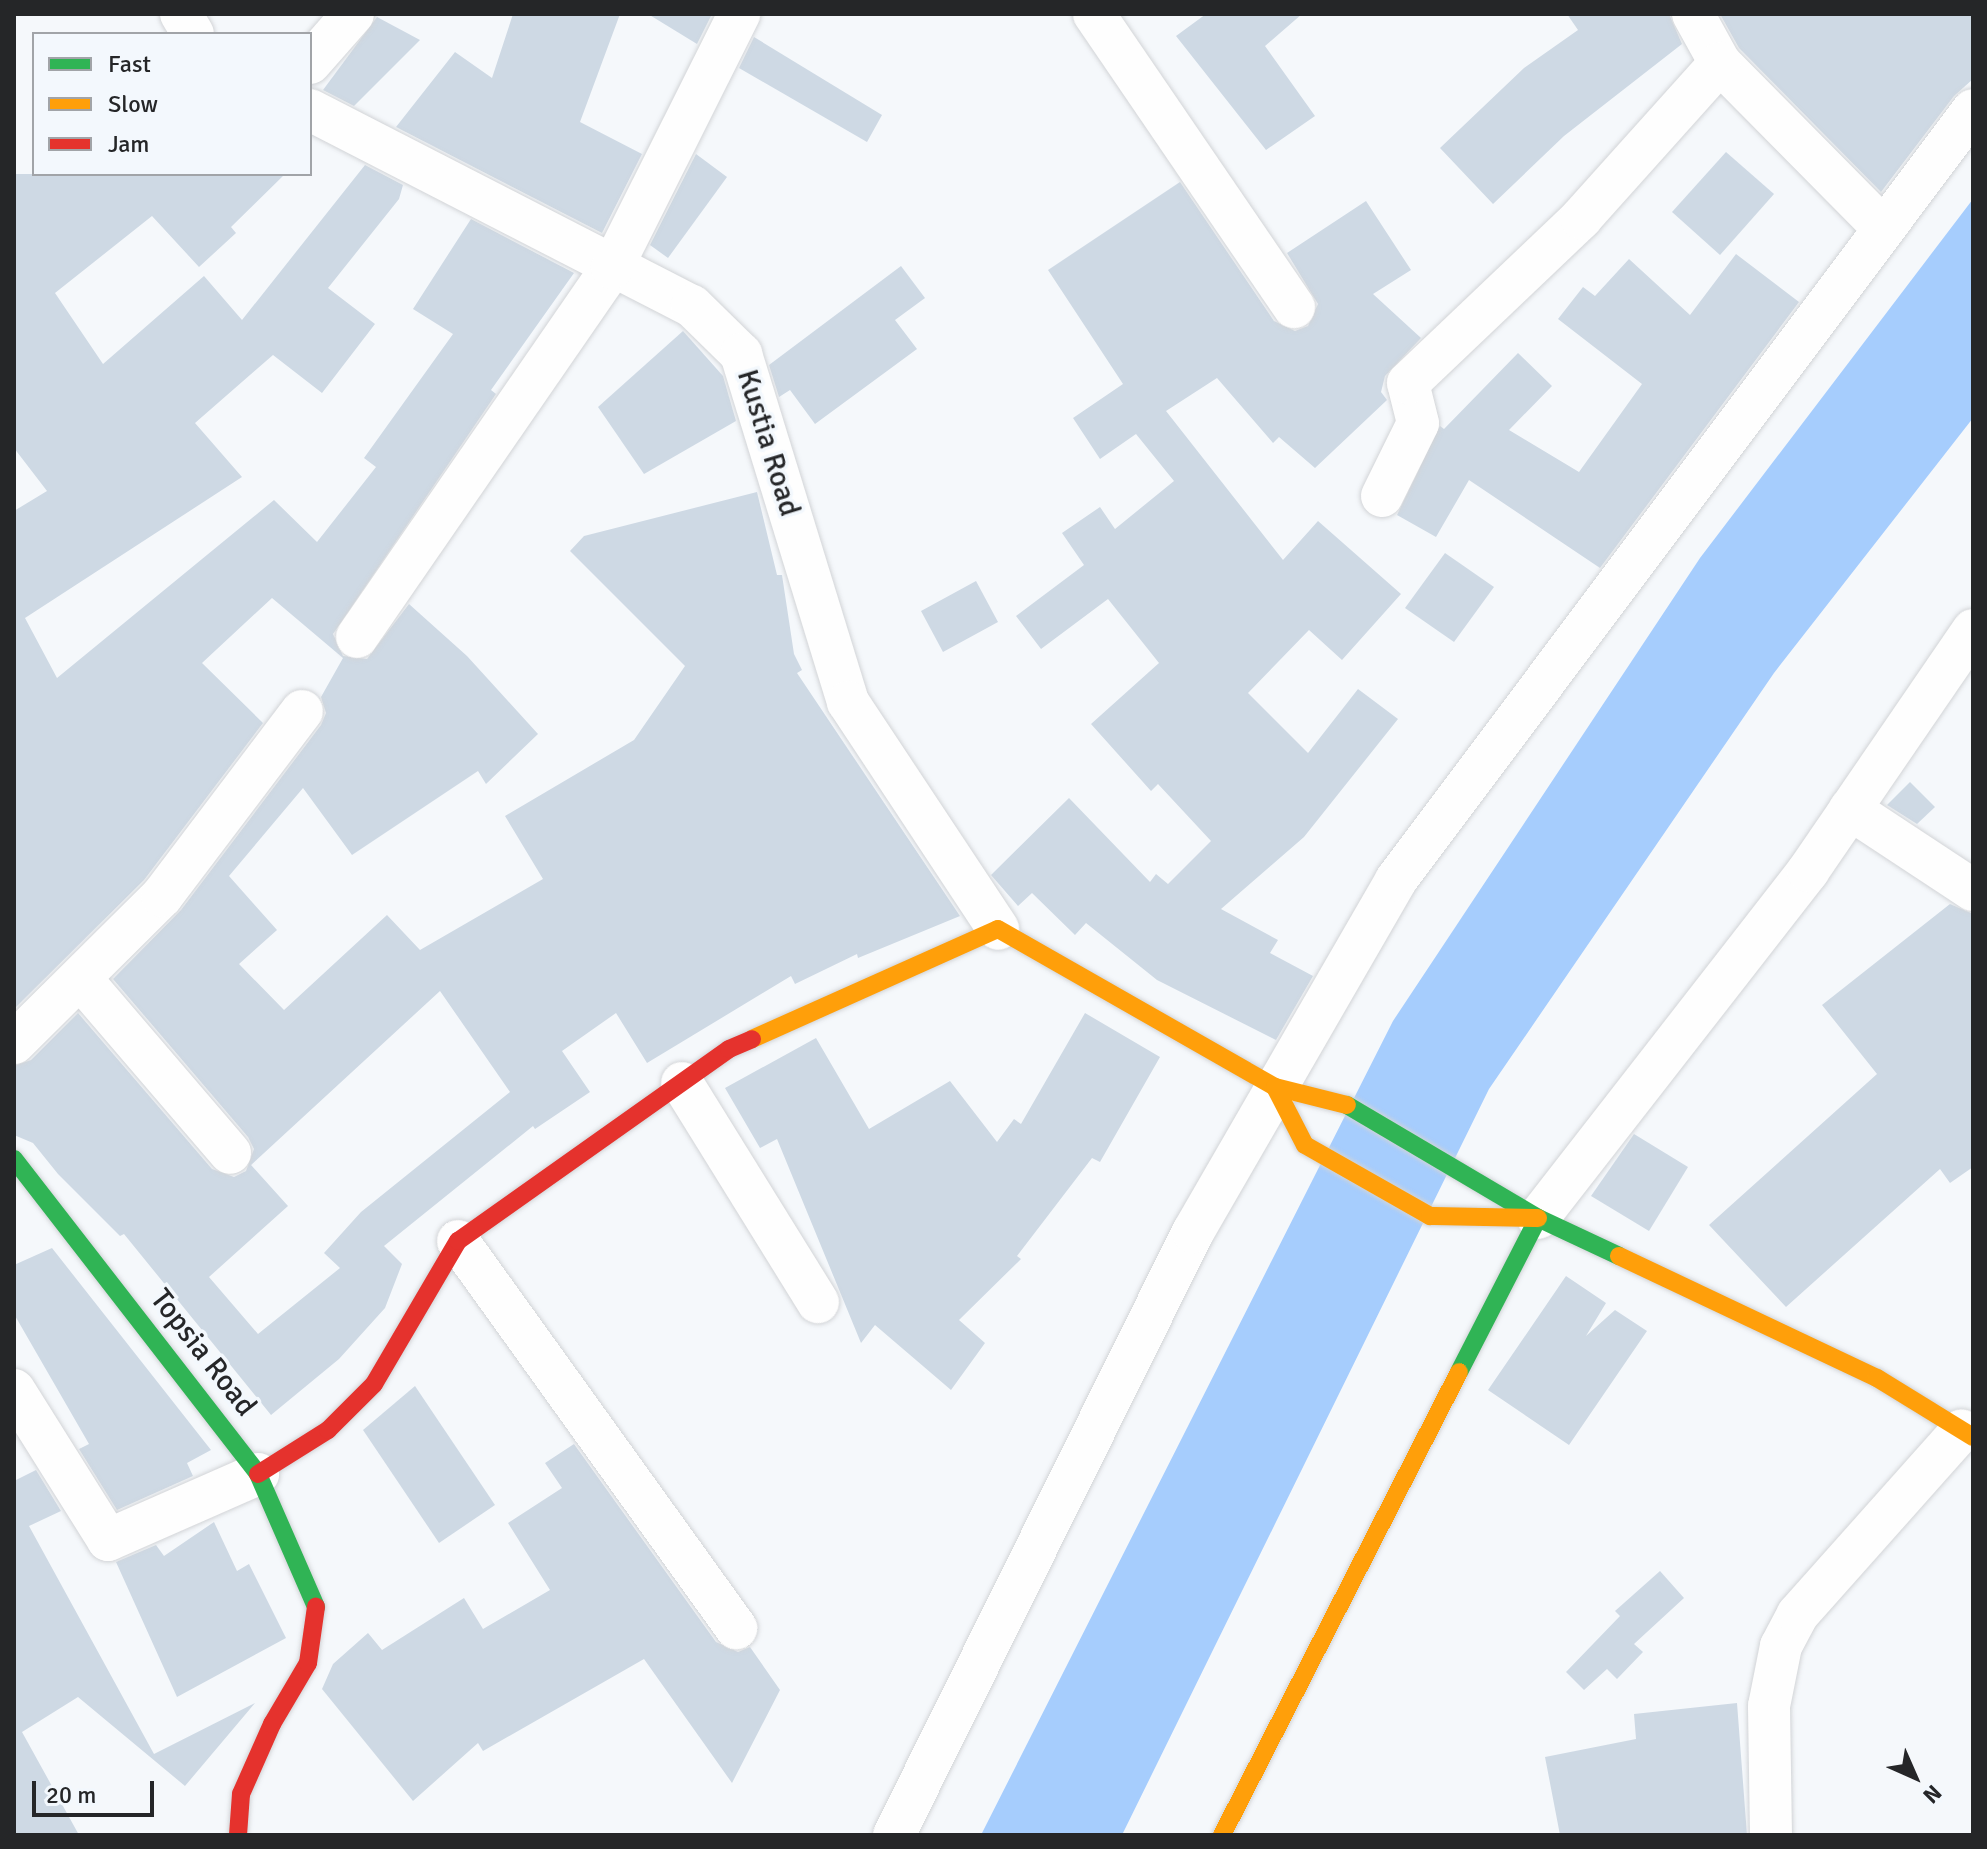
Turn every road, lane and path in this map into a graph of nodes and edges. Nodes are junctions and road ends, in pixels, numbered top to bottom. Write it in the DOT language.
graph roads {
  1 [pos="181,14"];
  2 [pos="353,14"];
  3 [pos="739,14"];
  4 [pos="1094,14"];
  5 [pos="1693,14"];
  6 [pos="192,32"];
  7 [pos="312,61"];
  8 [pos="1720,63"];
  9 [pos="1973,110"];
  10 [pos="312,111"];
  11 [pos="1883,228"];
  12 [pos="612,268"];
  13 [pos="1294,307"];
  14 [pos="1382,496"];
  15 [pos="1973,630"];
  16 [pos="357,637"];
  17 [pos="302,711"];
  18 [pos="1850,809"];
  19 [pos="1973,890"];
  20 [pos="998,929"];
  21 [pos="81,979"];
  22 [pos="14,1043"];
  23 [pos="682,1083"];
  24 [pos="1275,1087"];
  25 [pos="230,1153"];
  26 [pos="14,1159"];
  27 [pos="1538,1218"];
  28 [pos="458,1241"];
  29 [pos="818,1302"];
  30 [pos="14,1390"];
  31 [pos="1967,1433"];
  32 [pos="258,1474"];
  33 [pos="736,1628"];
  34 [pos="238,1835"];
  35 [pos="894,1835"];
  36 [pos="1222,1835"];
  37 [pos="1771,1835"];
  1 -- 6 [label="street"];
  2 -- 7 [label="street"];
  3 -- 12 [label="street"];
  4 -- 13 [label="street"];
  5 -- 8 [label="street"];
  8 -- 11 [label="street"];
  8 -- 14 [label="street"];
  9 -- 11 [label="street"];
  10 -- 12 [label="street, Kustia Road"];
  11 -- 24 [label="street"];
  12 -- 16 [label="street"];
  12 -- 20 [label="street, Kustia Road"];
  15 -- 18 [label="street"];
  17 -- 21 [label="street"];
  18 -- 19 [label="street"];
  18 -- 27 [label="street"];
  20 -- 23 [label="street"];
  20 -- 24 [label="street"];
  21 -- 22 [label="street"];
  21 -- 25 [label="street"];
  23 -- 28 [label="street"];
  23 -- 29 [label="street"];
  24 -- 27 [label="street"];
  24 -- 27 [label="street"];
  24 -- 35 [label="street"];
  26 -- 32 [label="street, Topsia Road"];
  27 -- 31 [label="street"];
  27 -- 36 [label="street"];
  28 -- 32 [label="street"];
  28 -- 33 [label="street"];
  30 -- 32 [label="street"];
  31 -- 37 [label="street"];
  32 -- 34 [label="street, Topsia Road"];
}
